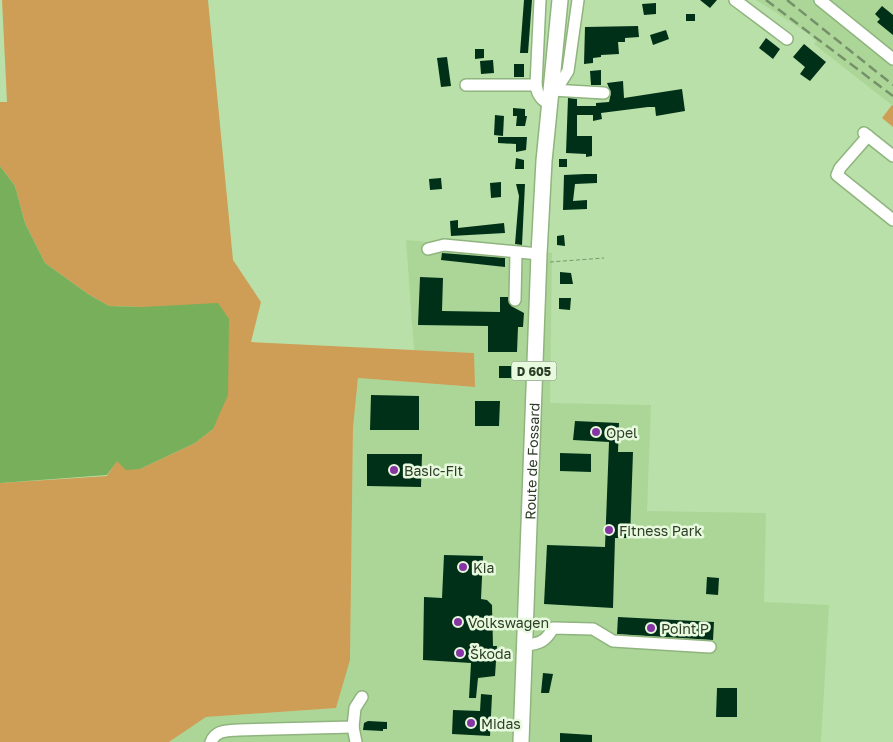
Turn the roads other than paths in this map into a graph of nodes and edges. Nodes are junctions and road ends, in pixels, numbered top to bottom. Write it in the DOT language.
graph roads {
  1 [pos="540,0"];
  2 [pos="560,0"];
  3 [pos="578,0"];
  4 [pos="735,0"];
  5 [pos="820,0"];
  6 [pos="786,39"];
  7 [pos="893,59"];
  8 [pos="466,85"];
  9 [pos="536,85"];
  10 [pos="551,93"];
  11 [pos="604,93"];
  12 [pos="893,156"];
  13 [pos="892,217"];
  14 [pos="428,249"];
  15 [pos="516,253"];
  16 [pos="539,259"];
  17 [pos="515,300"];
  18 [pos="525,646"];
  19 [pos="710,647"];
  20 [pos="362,697"];
  21 [pos="353,727"];
  22 [pos="211,742"];
  23 [pos="356,742"];
  24 [pos="520,742"];
  1 -- 9 [label="street"];
  2 -- 10 [label="main road, Route de Fossard / D 605"];
  3 -- 10 [label="street"];
  4 -- 6 [label="street"];
  5 -- 7 [label="street"];
  8 -- 9 [label="street"];
  9 -- 10 [label="street"];
  10 -- 11 [label="street"];
  10 -- 16 [label="main road, Route de Fossard / D 605"];
  12 -- 13 [label="street"];
  14 -- 15 [label="street"];
  15 -- 16 [label="street"];
  15 -- 17 [label="street"];
  16 -- 18 [label="main road, Route de Fossard / D 605"];
  18 -- 19 [label="street"];
  18 -- 24 [label="main road, Route de Fossard / D 605"];
  20 -- 21 [label="street"];
  21 -- 22 [label="street"];
  21 -- 23 [label="street"];
}
